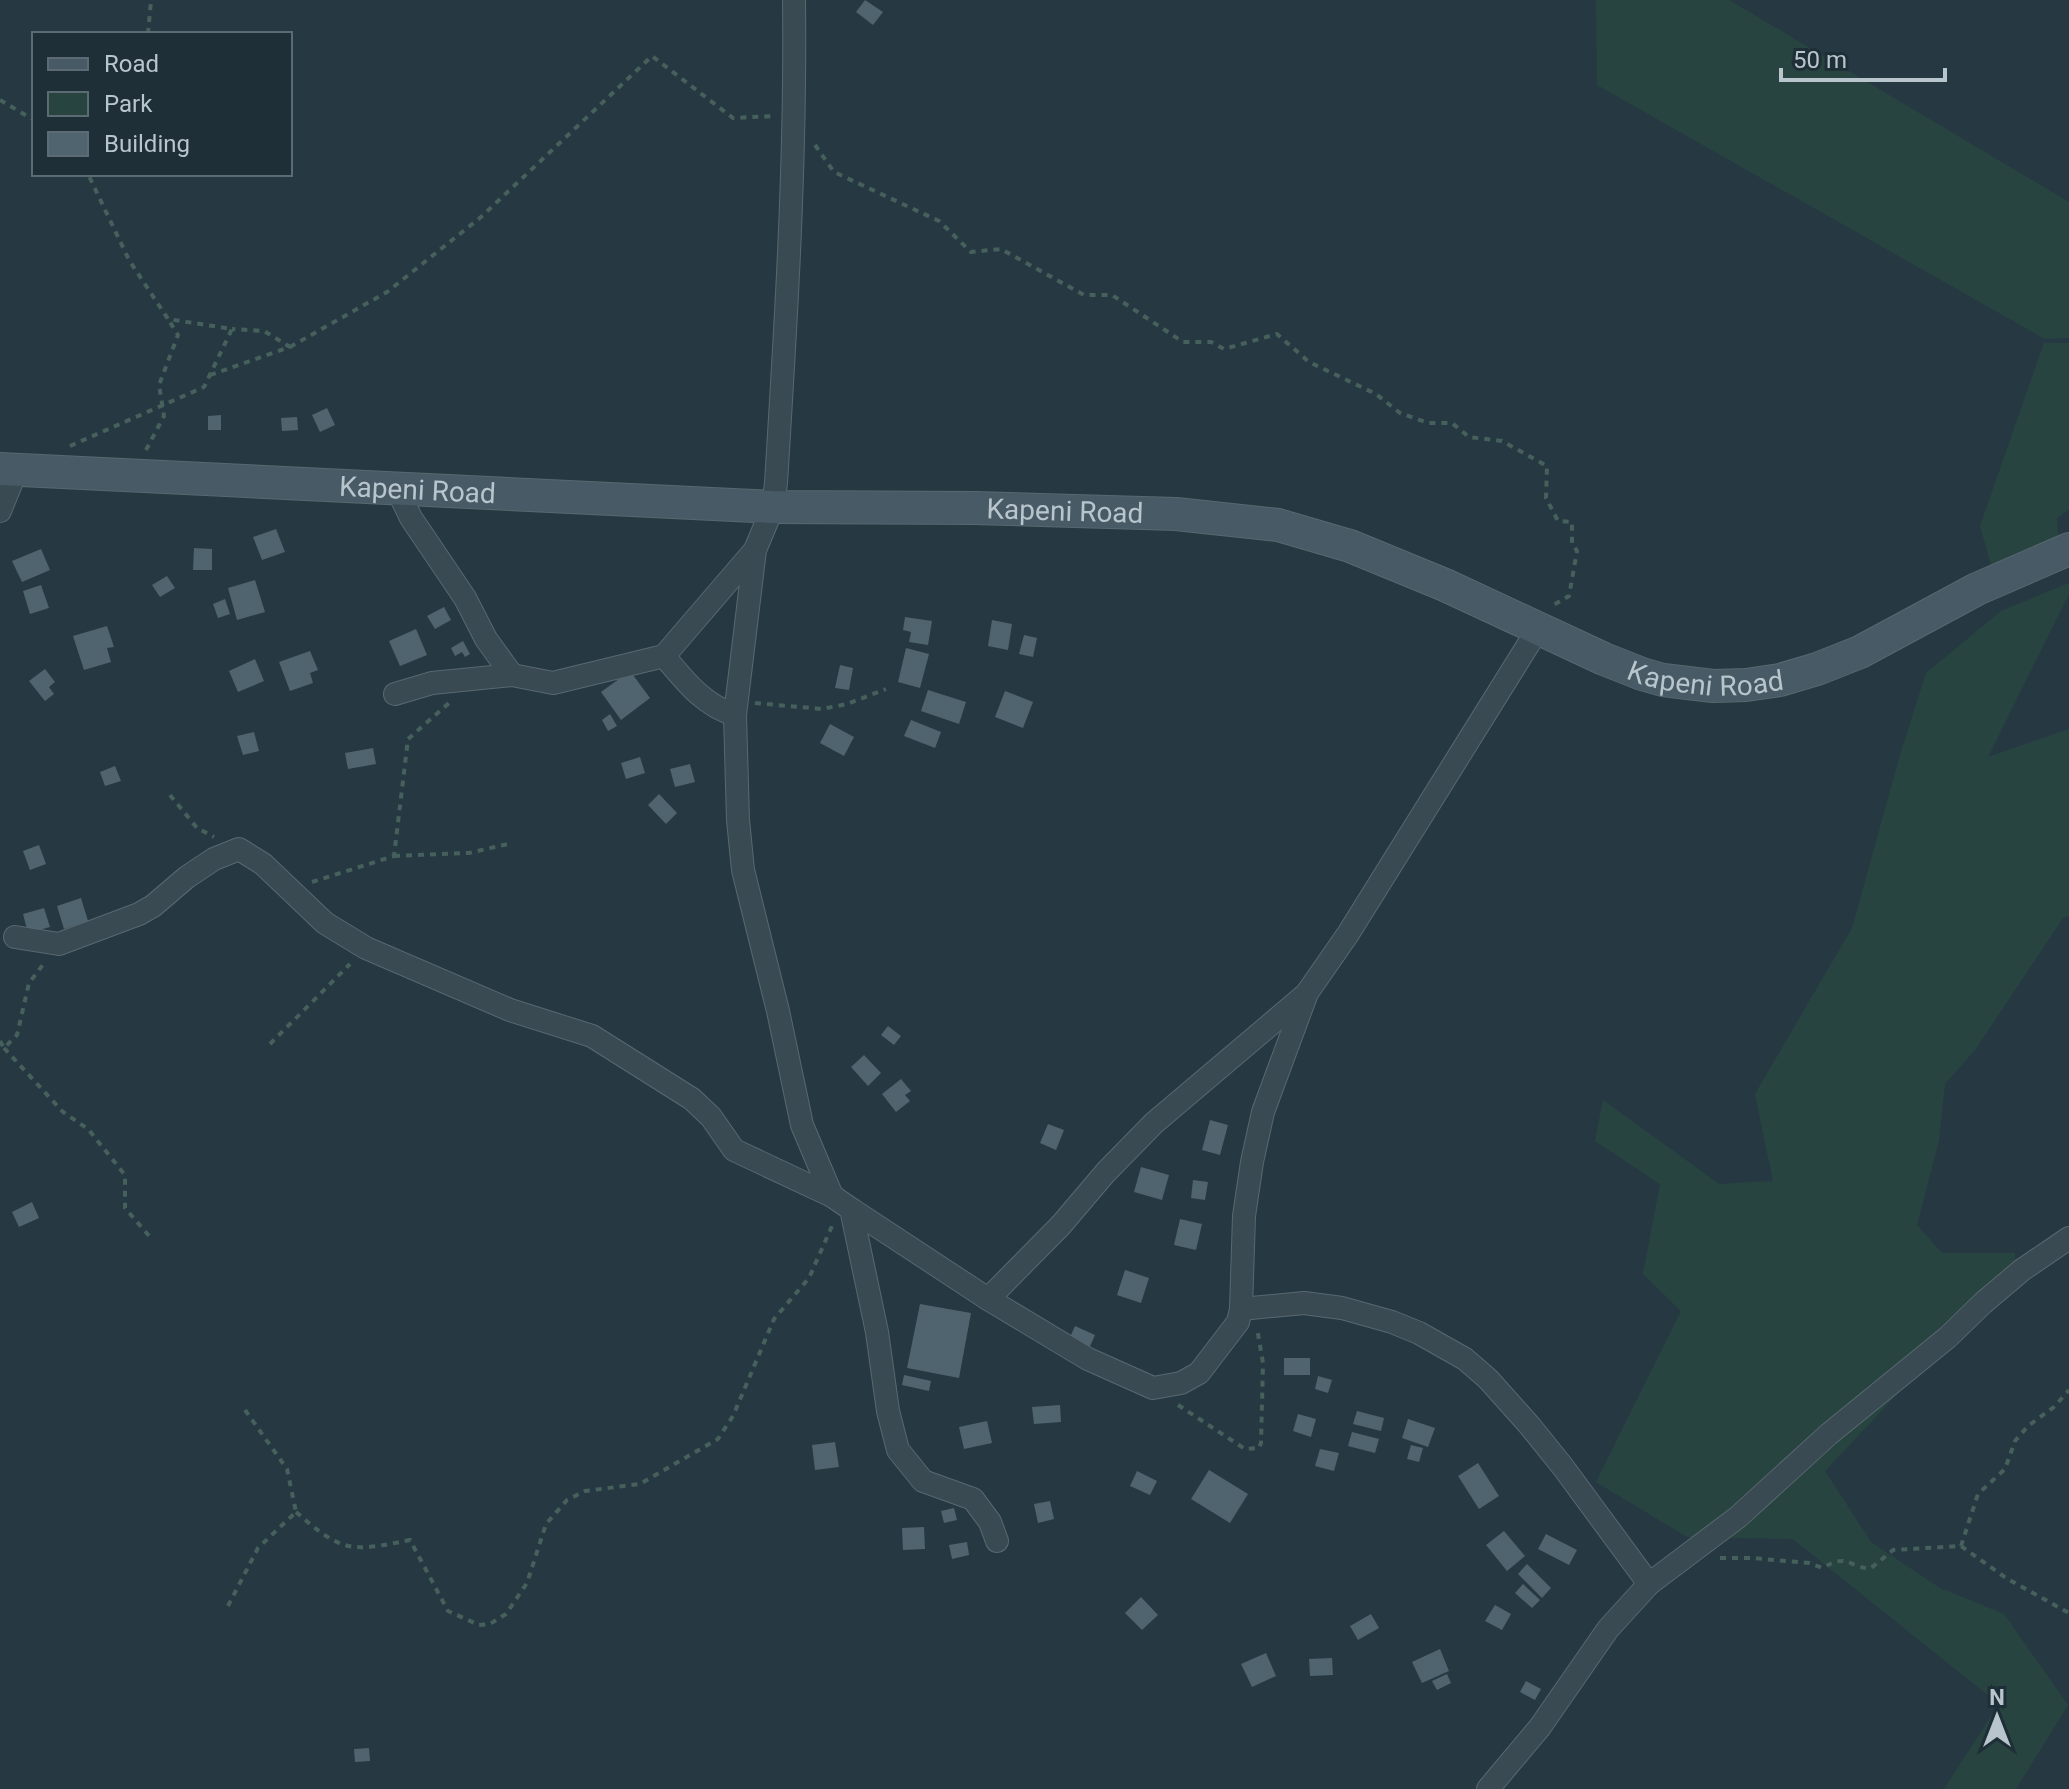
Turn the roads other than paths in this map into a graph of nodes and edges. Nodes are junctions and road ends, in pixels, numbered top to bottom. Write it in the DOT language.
graph roads {
  1 [pos="794,0"];
  2 [pos="8,469"];
  3 [pos="396,487"];
  4 [pos="773,507"];
  5 [pos="0,511"];
  6 [pos="2069,549"];
  7 [pos="755,550"];
  8 [pos="1538,629"];
  9 [pos="664,656"];
  10 [pos="512,675"];
  11 [pos="395,694"];
  12 [pos="736,708"];
  13 [pos="15,937"];
  14 [pos="1307,993"];
  15 [pos="842,1203"];
  16 [pos="2069,1238"];
  17 [pos="988,1299"];
  18 [pos="1241,1313"];
  19 [pos="997,1541"];
  20 [pos="1649,1584"];
  21 [pos="1488,1789"];
  1 -- 4 [label="street"];
  2 -- 3 [label="main road, Kapeni Road"];
  2 -- 5 [label="street"];
  3 -- 4 [label="main road, Kapeni Road"];
  3 -- 10 [label="street"];
  4 -- 7 [label="street"];
  4 -- 8 [label="main road, Kapeni Road"];
  6 -- 8 [label="main road, Kapeni Road"];
  7 -- 9 [label="street"];
  7 -- 12 [label="street"];
  8 -- 14 [label="street"];
  9 -- 10 [label="street"];
  9 -- 12 [label="street"];
  10 -- 11 [label="street"];
  12 -- 15 [label="street"];
  13 -- 15 [label="street"];
  14 -- 17 [label="street"];
  14 -- 18 [label="street"];
  15 -- 17 [label="street"];
  15 -- 19 [label="street"];
  16 -- 20 [label="street"];
  17 -- 18 [label="street"];
  18 -- 20 [label="street"];
  20 -- 21 [label="street"];
}
